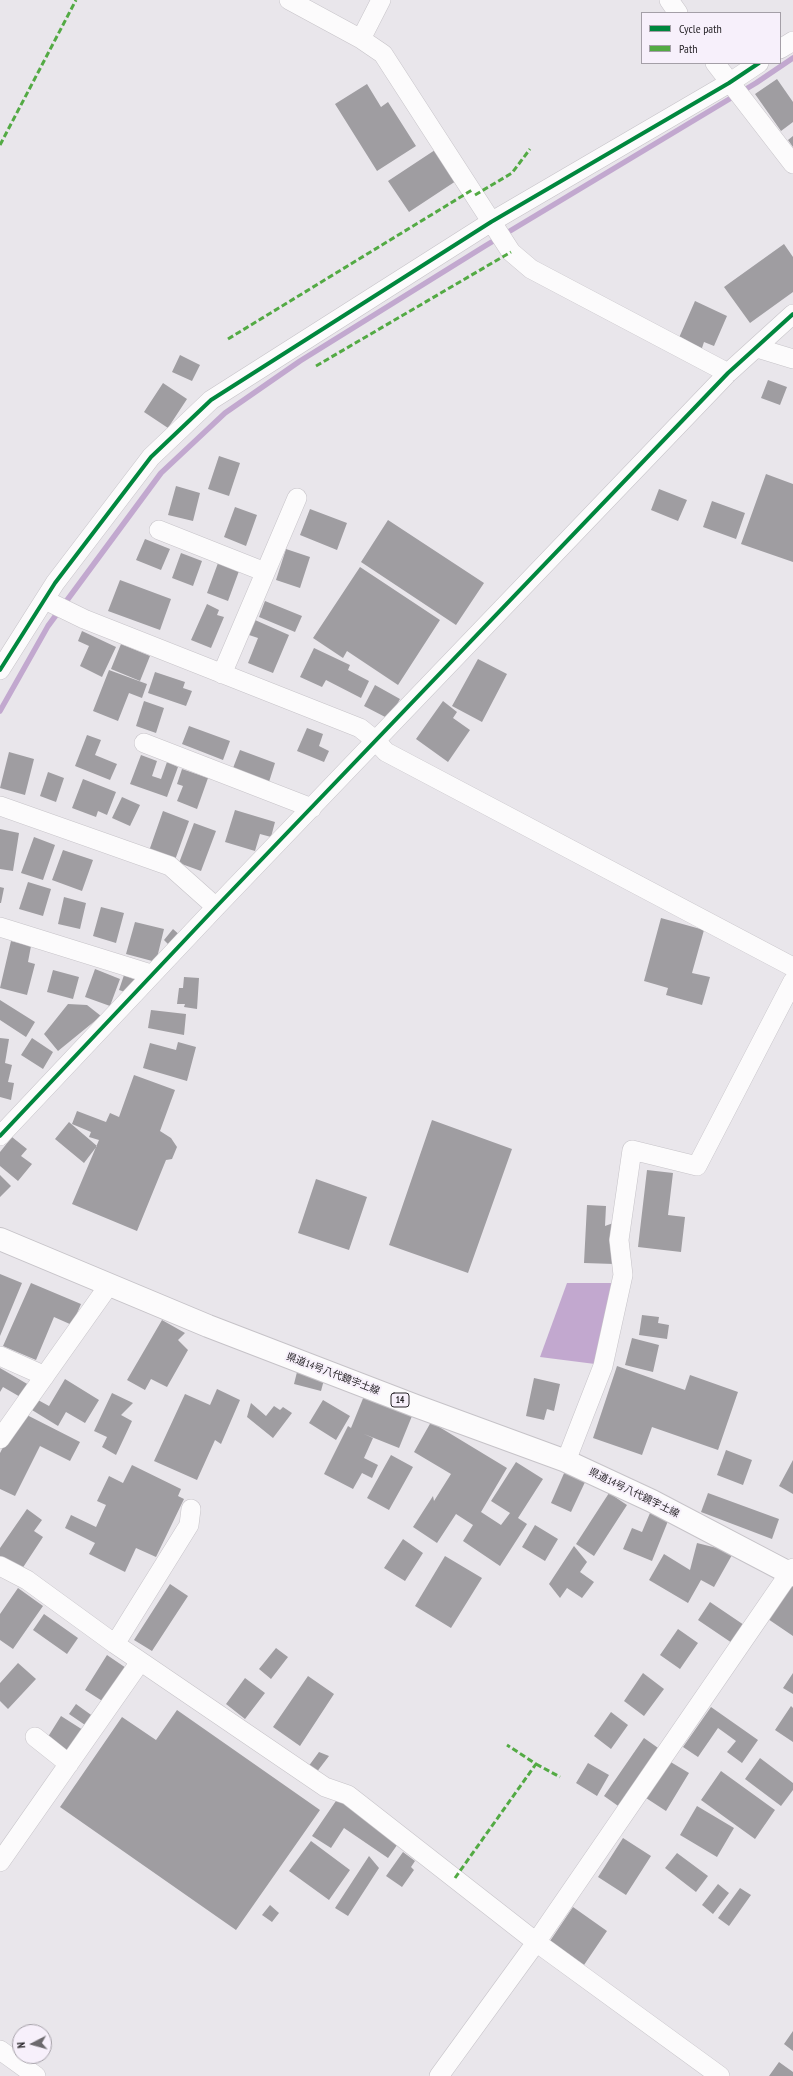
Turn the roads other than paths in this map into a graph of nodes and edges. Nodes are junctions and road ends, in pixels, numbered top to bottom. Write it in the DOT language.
graph roads {
  1 [pos="289,0"];
  2 [pos="381,0"];
  3 [pos="669,0"];
  4 [pos="677,12"];
  5 [pos="361,39"];
  6 [pos="793,41"];
  7 [pos="781,48"];
  8 [pos="716,64"];
  9 [pos="758,64"];
  10 [pos="730,84"];
  11 [pos="793,164"];
  12 [pos="495,226"];
  13 [pos="793,314"];
  14 [pos="757,348"];
  15 [pos="793,359"];
  16 [pos="728,373"];
  17 [pos="297,498"];
  18 [pos="159,530"];
  19 [pos="265,572"];
  20 [pos="52,604"];
  21 [pos="0,670"];
  22 [pos="222,674"];
  23 [pos="375,740"];
  24 [pos="144,743"];
  25 [pos="0,806"];
  26 [pos="312,808"];
  27 [pos="216,907"];
  28 [pos="0,927"];
  29 [pos="793,967"];
  30 [pos="151,974"];
  31 [pos="793,981"];
  32 [pos="0,1136"];
  33 [pos="0,1239"];
  34 [pos="109,1285"];
  35 [pos="0,1356"];
  36 [pos="45,1376"];
  37 [pos="0,1439"];
  38 [pos="566,1461"];
  39 [pos="192,1509"];
  40 [pos="0,1566"];
  41 [pos="792,1572"];
  42 [pos="115,1644"];
  43 [pos="140,1662"];
  44 [pos="35,1737"];
  45 [pos="69,1764"];
  46 [pos="0,1862"];
  47 [pos="536,1942"];
  48 [pos="0,2050"];
  49 [pos="36,2076"];
  50 [pos="439,2076"];
  51 [pos="720,2076"];
  1 -- 5 [label="street"];
  2 -- 5 [label="street"];
  3 -- 4 [label="street"];
  5 -- 12 [label="street"];
  6 -- 7 [label="street"];
  8 -- 10 [label="street"];
  9 -- 10 [label="street"];
  10 -- 11 [label="street"];
  10 -- 12 [label="street"];
  12 -- 16 [label="street"];
  12 -- 20 [label="street"];
  13 -- 14 [label="street"];
  14 -- 15 [label="street"];
  14 -- 16 [label="street"];
  16 -- 23 [label="street"];
  17 -- 19 [label="street"];
  18 -- 19 [label="street"];
  19 -- 22 [label="street"];
  20 -- 21 [label="street"];
  20 -- 22 [label="street"];
  22 -- 23 [label="street"];
  23 -- 26 [label="street"];
  23 -- 29 [label="street"];
  24 -- 26 [label="street"];
  25 -- 27 [label="street"];
  26 -- 27 [label="street"];
  27 -- 30 [label="street"];
  28 -- 30 [label="street"];
  30 -- 32 [label="street"];
  31 -- 38 [label="street"];
  33 -- 34 [label="main road, 県道14号八代鏡宇土線 / 14"];
  34 -- 36 [label="street"];
  34 -- 38 [label="main road, 県道14号八代鏡宇土線 / 14"];
  35 -- 36 [label="street"];
  36 -- 37 [label="street"];
  38 -- 41 [label="main road, 県道14号八代鏡宇土線 / 14"];
  39 -- 42 [label="street"];
  40 -- 42 [label="street"];
  41 -- 47 [label="street"];
  42 -- 43 [label="street"];
  43 -- 45 [label="street"];
  43 -- 47 [label="street"];
  44 -- 45 [label="street"];
  45 -- 46 [label="street"];
  47 -- 50 [label="street"];
  47 -- 51 [label="street"];
  48 -- 49 [label="street"];
}
